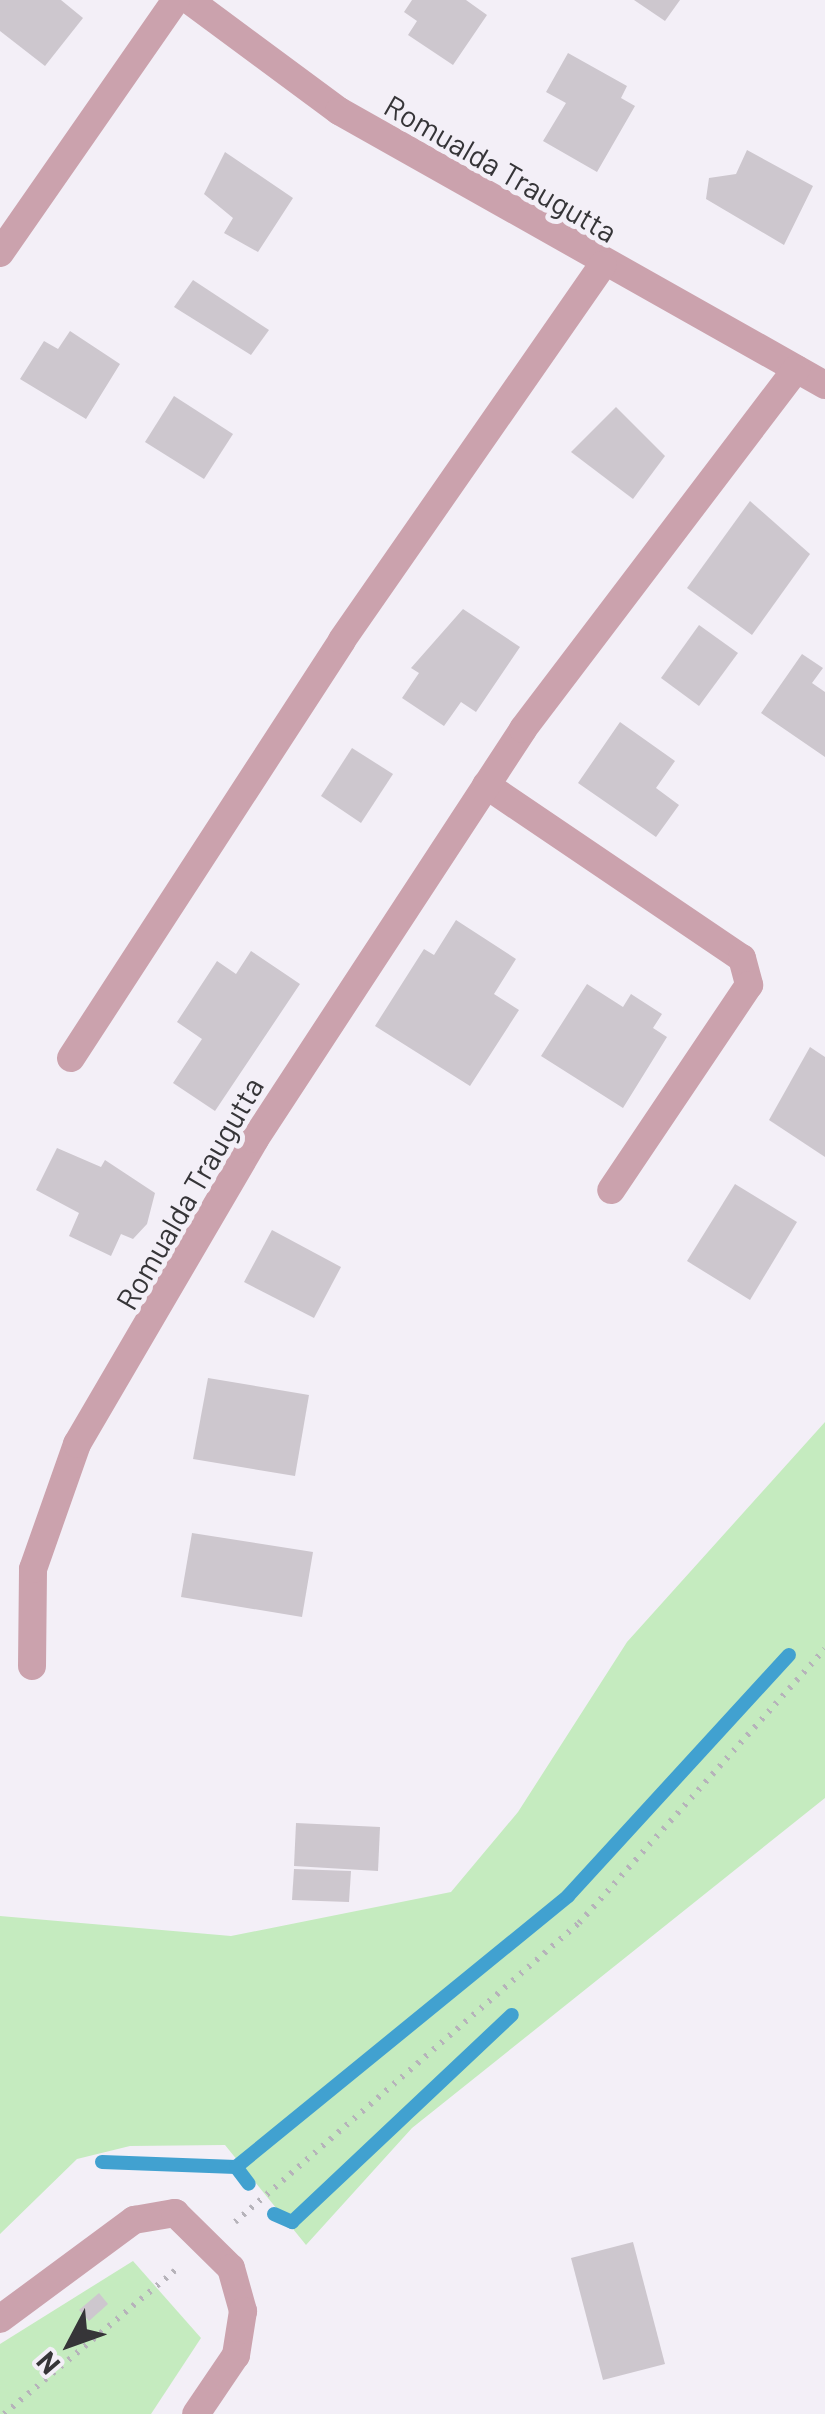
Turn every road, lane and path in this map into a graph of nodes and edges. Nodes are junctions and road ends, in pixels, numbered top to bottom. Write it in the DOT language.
graph roads {
  1 [pos="176,0"];
  2 [pos="189,0"];
  3 [pos="0,253"];
  4 [pos="603,264"];
  5 [pos="796,370"];
  6 [pos="825,385"];
  7 [pos="486,785"];
  8 [pos="71,1058"];
  9 [pos="611,1190"];
  10 [pos="825,1650"];
  11 [pos="32,1666"];
  12 [pos="212,2241"];
  13 [pos="0,2319"];
  14 [pos="4,2414"];
  15 [pos="196,2414"];
  1 -- 3 [label="street"];
  2 -- 4 [label="street, Romualda Traugutta"];
  4 -- 5 [label="street, Romualda Traugutta"];
  4 -- 8 [label="street"];
  5 -- 6 [label="street, Romualda Traugutta"];
  5 -- 7 [label="street, Romualda Traugutta"];
  7 -- 9 [label="street"];
  7 -- 11 [label="street, Romualda Traugutta"];
  10 -- 12 [label="path"];
  12 -- 13 [label="street"];
  12 -- 14 [label="path"];
  12 -- 15 [label="street"];
}
